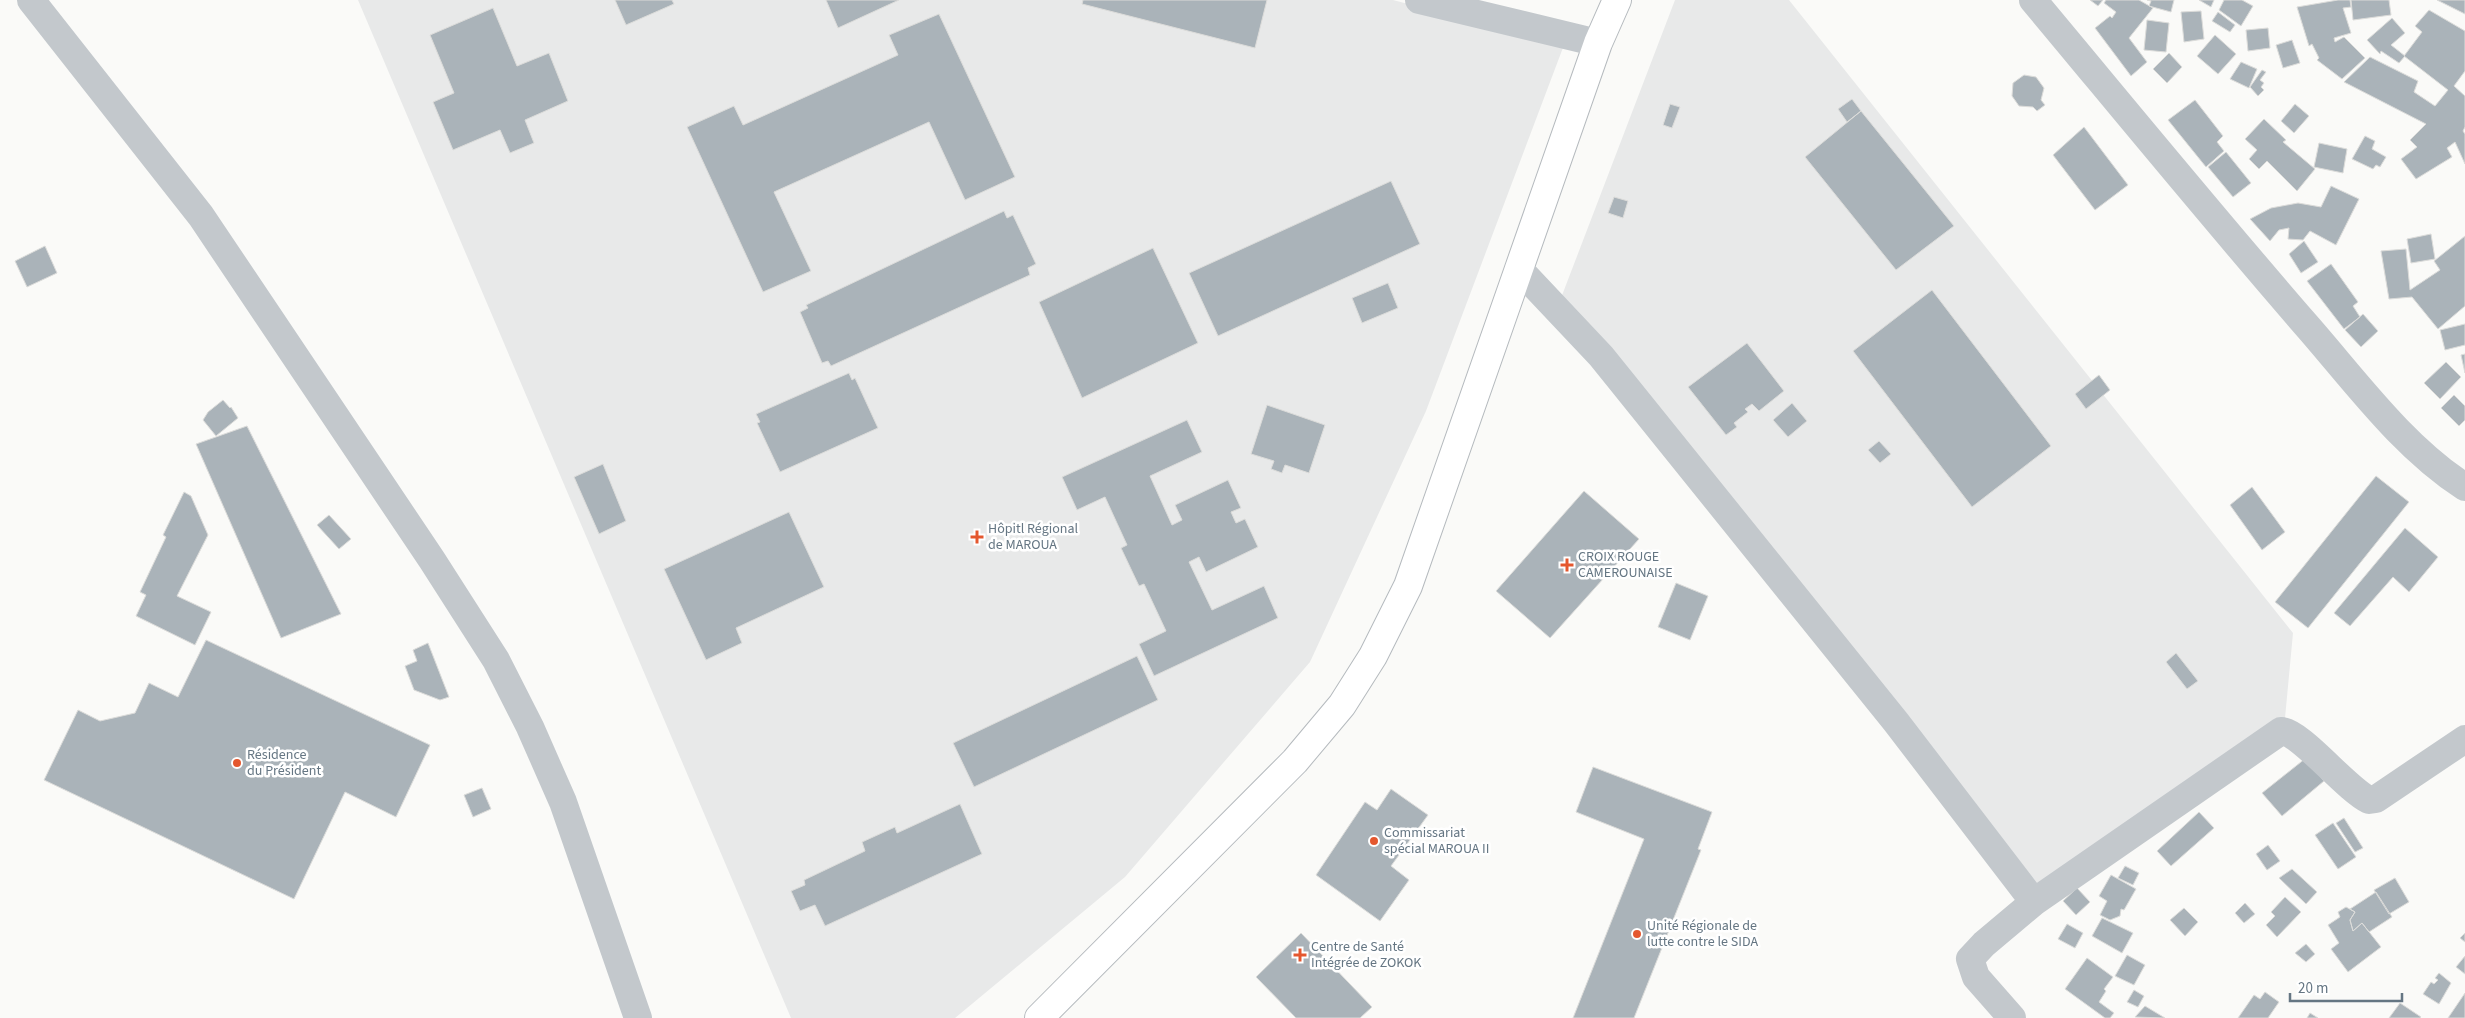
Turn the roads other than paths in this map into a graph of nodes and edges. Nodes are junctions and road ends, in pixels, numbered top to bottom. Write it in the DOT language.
graph roads {
  1 [pos="31,0"];
  2 [pos="1419,0"];
  3 [pos="1617,0"];
  4 [pos="2033,0"];
  5 [pos="1598,43"];
  6 [pos="1519,269"];
  7 [pos="2465,487"];
  8 [pos="2465,739"];
  9 [pos="2034,902"];
  10 [pos="638,1018"];
  11 [pos="1039,1018"];
  12 [pos="2012,1018"];
  1 -- 10 [label="street"];
  2 -- 5 [label="street"];
  3 -- 5 [label="main road"];
  4 -- 7 [label="street"];
  5 -- 6 [label="main road"];
  6 -- 9 [label="street"];
  6 -- 11 [label="main road"];
  8 -- 9 [label="street"];
  9 -- 12 [label="street"];
}
